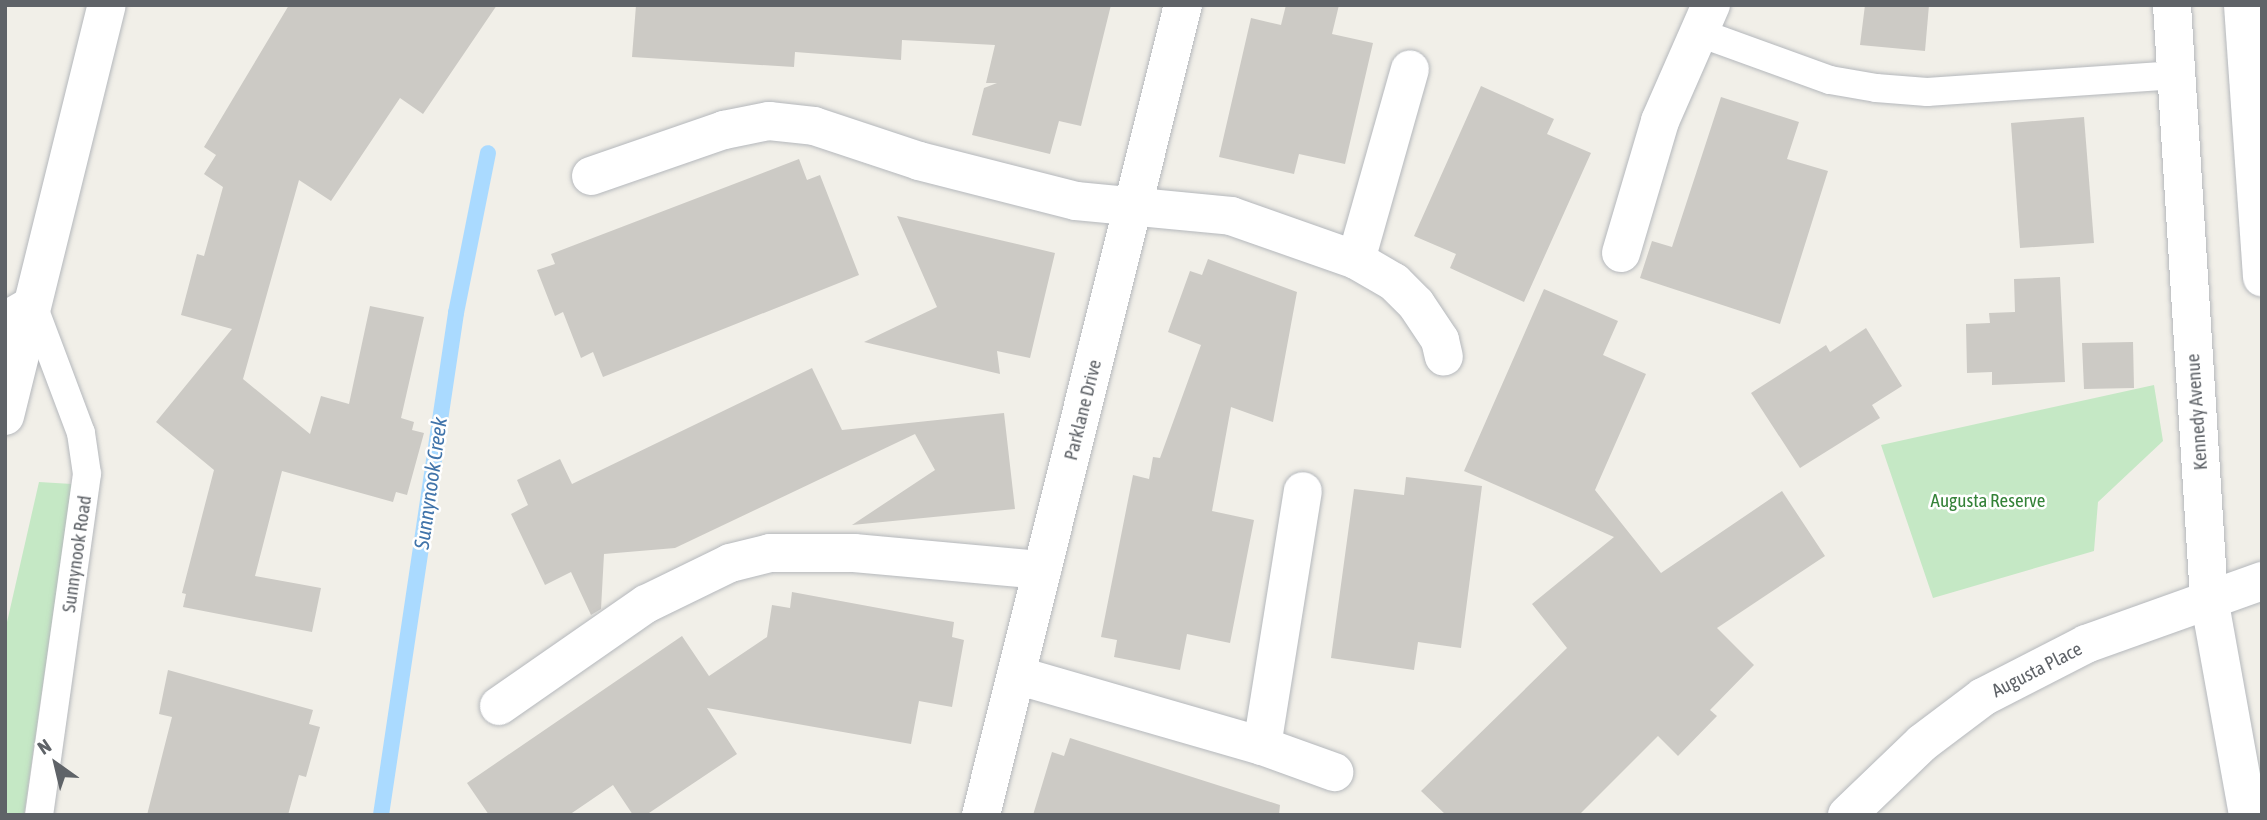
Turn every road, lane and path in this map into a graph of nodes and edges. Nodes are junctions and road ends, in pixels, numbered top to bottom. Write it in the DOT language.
graph roads {
  1 [pos="107,5"];
  2 [pos="1183,5"];
  3 [pos="2172,5"];
  4 [pos="2243,5"];
  5 [pos="1706,19"];
  6 [pos="1410,69"];
  7 [pos="2176,75"];
  8 [pos="591,176"];
  9 [pos="1134,208"];
  10 [pos="1621,253"];
  11 [pos="1356,260"];
  12 [pos="2262,277"];
  13 [pos="18,308"];
  14 [pos="1444,357"];
  15 [pos="5,415"];
  16 [pos="1303,491"];
  17 [pos="1042,569"];
  18 [pos="2262,581"];
  19 [pos="2209,598"];
  20 [pos="1016,676"];
  21 [pos="499,706"];
  22 [pos="1262,746"];
  23 [pos="1334,772"];
  24 [pos="39,815"];
  25 [pos="981,815"];
  26 [pos="1847,815"];
  27 [pos="2248,815"];
  1 -- 13 [label="street"];
  2 -- 9 [label="street, Parklane Drive"];
  3 -- 7 [label="street, Kennedy Avenue"];
  4 -- 12 [label="street"];
  5 -- 7 [label="lane"];
  5 -- 10 [label="street"];
  6 -- 11 [label="street"];
  7 -- 19 [label="street, Kennedy Avenue"];
  8 -- 9 [label="street"];
  9 -- 11 [label="street"];
  9 -- 17 [label="street, Parklane Drive"];
  11 -- 14 [label="street"];
  13 -- 15 [label="street"];
  13 -- 24 [label="lane, Sunnynook Road"];
  16 -- 22 [label="street"];
  17 -- 20 [label="street, Parklane Drive"];
  17 -- 21 [label="street"];
  18 -- 19 [label="street, Augusta Place"];
  19 -- 26 [label="street, Augusta Place"];
  19 -- 27 [label="street, Kennedy Avenue"];
  20 -- 22 [label="street"];
  20 -- 25 [label="street, Parklane Drive"];
  22 -- 23 [label="street"];
}
